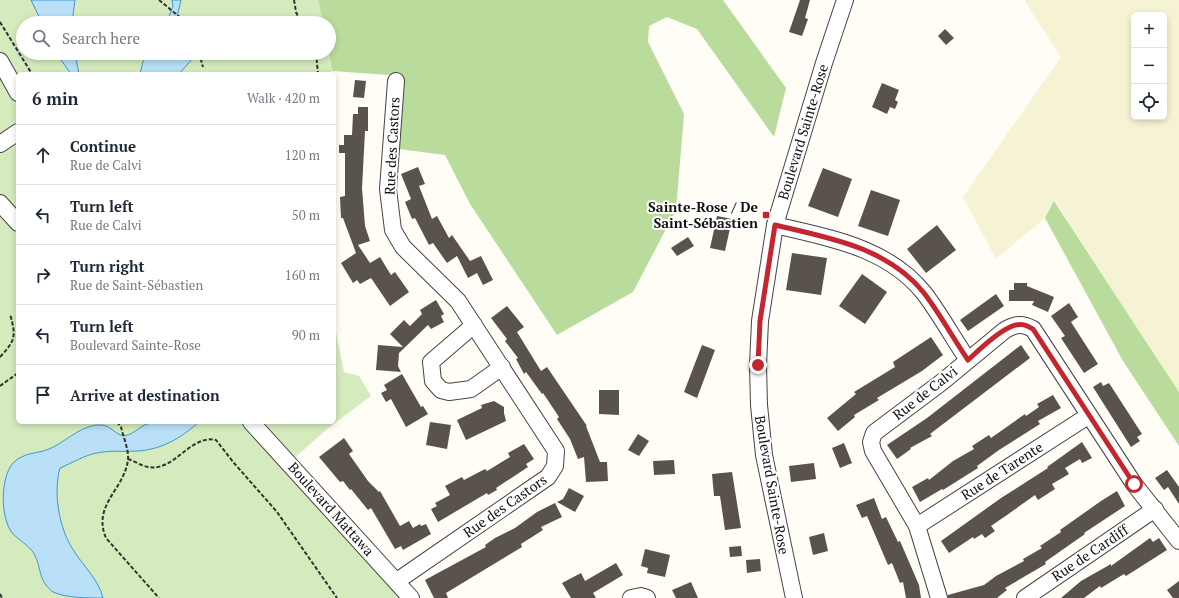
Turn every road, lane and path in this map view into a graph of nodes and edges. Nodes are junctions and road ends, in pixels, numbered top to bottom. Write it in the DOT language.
graph roads {
  1 [pos="159,0"];
  2 [pos="294,0"];
  3 [pos="845,0"];
  4 [pos="178,16"];
  5 [pos="298,16"];
  6 [pos="0,22"];
  7 [pos="16,48"];
  8 [pos="23,60"];
  9 [pos="201,60"];
  10 [pos="317,60"];
  11 [pos="0,61"];
  12 [pos="203,67"];
  13 [pos="31,72"];
  14 [pos="318,72"];
  15 [pos="396,81"];
  16 [pos="16,89"];
  17 [pos="16,133"];
  18 [pos="0,144"];
  19 [pos="0,203"];
  20 [pos="16,221"];
  21 [pos="775,225"];
  22 [pos="10,314"];
  23 [pos="474,325"];
  24 [pos="0,357"];
  25 [pos="968,360"];
  26 [pos="502,367"];
  27 [pos="16,374"];
  28 [pos="0,386"];
  29 [pos="1088,416"];
  30 [pos="119,424"];
  31 [pos="253,424"];
  32 [pos="128,459"];
  33 [pos="1155,509"];
  34 [pos="917,526"];
  35 [pos="1179,541"];
  36 [pos="397,581"];
  37 [pos="0,594"];
  38 [pos="2,598"];
  39 [pos="159,598"];
  40 [pos="337,598"];
  41 [pos="411,598"];
  42 [pos="631,598"];
  43 [pos="647,598"];
  44 [pos="794,598"];
  45 [pos="939,598"];
  46 [pos="1025,598"];
  1 -- 4 [label="path"];
  2 -- 5 [label="path"];
  3 -- 21 [label="street, Boulevard Sainte-Rose"];
  6 -- 7 [label="path"];
  8 -- 13 [label="path"];
  9 -- 12 [label="path"];
  10 -- 14 [label="path"];
  11 -- 16 [label="street"];
  15 -- 23 [label="street, Rue des Castors"];
  17 -- 18 [label="street"];
  19 -- 20 [label="street"];
  21 -- 25 [label="street"];
  21 -- 44 [label="street, Boulevard Sainte-Rose"];
  22 -- 24 [label="path"];
  23 -- 26 [label="street, Rue des Castors"];
  23 -- 26 [label="street"];
  25 -- 29 [label="street, Rue de Calvi"];
  25 -- 34 [label="street, Rue de Calvi"];
  26 -- 36 [label="street, Rue des Castors"];
  27 -- 28 [label="path"];
  29 -- 33 [label="street, Rue de Calvi"];
  29 -- 34 [label="street, Rue de Tarente"];
  30 -- 32 [label="path"];
  31 -- 36 [label="street, Boulevard Mattawa"];
  32 -- 39 [label="path"];
  32 -- 40 [label="path"];
  33 -- 35 [label="street, Rue de Calvi"];
  33 -- 46 [label="street, Rue de Cardiff"];
  34 -- 45 [label="street, Rue de Calvi"];
  36 -- 41 [label="street, Boulevard Mattawa"];
  37 -- 38 [label="path"];
  42 -- 43 [label="street"];
}
